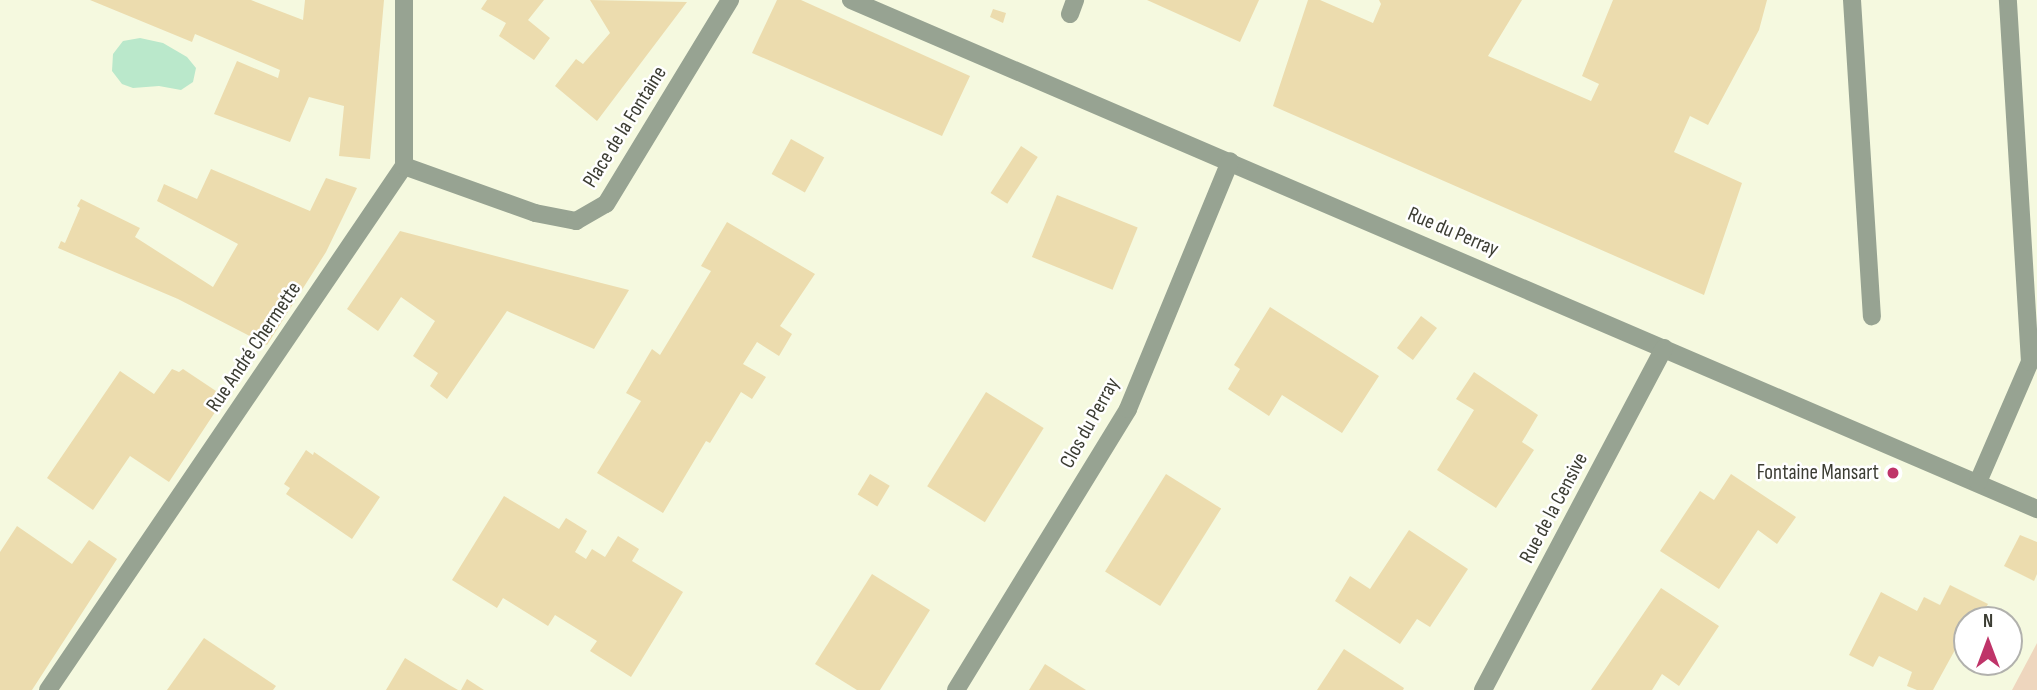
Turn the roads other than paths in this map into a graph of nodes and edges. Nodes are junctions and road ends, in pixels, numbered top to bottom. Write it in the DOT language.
graph roads {
  1 [pos="404,0"];
  2 [pos="730,0"];
  3 [pos="851,0"];
  4 [pos="1852,0"];
  5 [pos="2008,0"];
  6 [pos="1230,161"];
  7 [pos="404,166"];
  8 [pos="1872,316"];
  9 [pos="1664,348"];
  10 [pos="1978,482"];
  11 [pos="2037,509"];
  12 [pos="48,690"];
  13 [pos="956,690"];
  14 [pos="1483,690"];
  1 -- 7 [label="street"];
  2 -- 7 [label="street, Place de la Fontaine"];
  3 -- 6 [label="street, Rue du Perray"];
  4 -- 8 [label="street"];
  5 -- 10 [label="street"];
  6 -- 9 [label="street, Rue du Perray"];
  6 -- 13 [label="street, Clos du Perray"];
  7 -- 12 [label="street, Rue André Chermette"];
  9 -- 10 [label="street, Rue du Perray"];
  9 -- 14 [label="street, Rue de la Censive"];
  10 -- 11 [label="street, Rue du Perray"];
}
